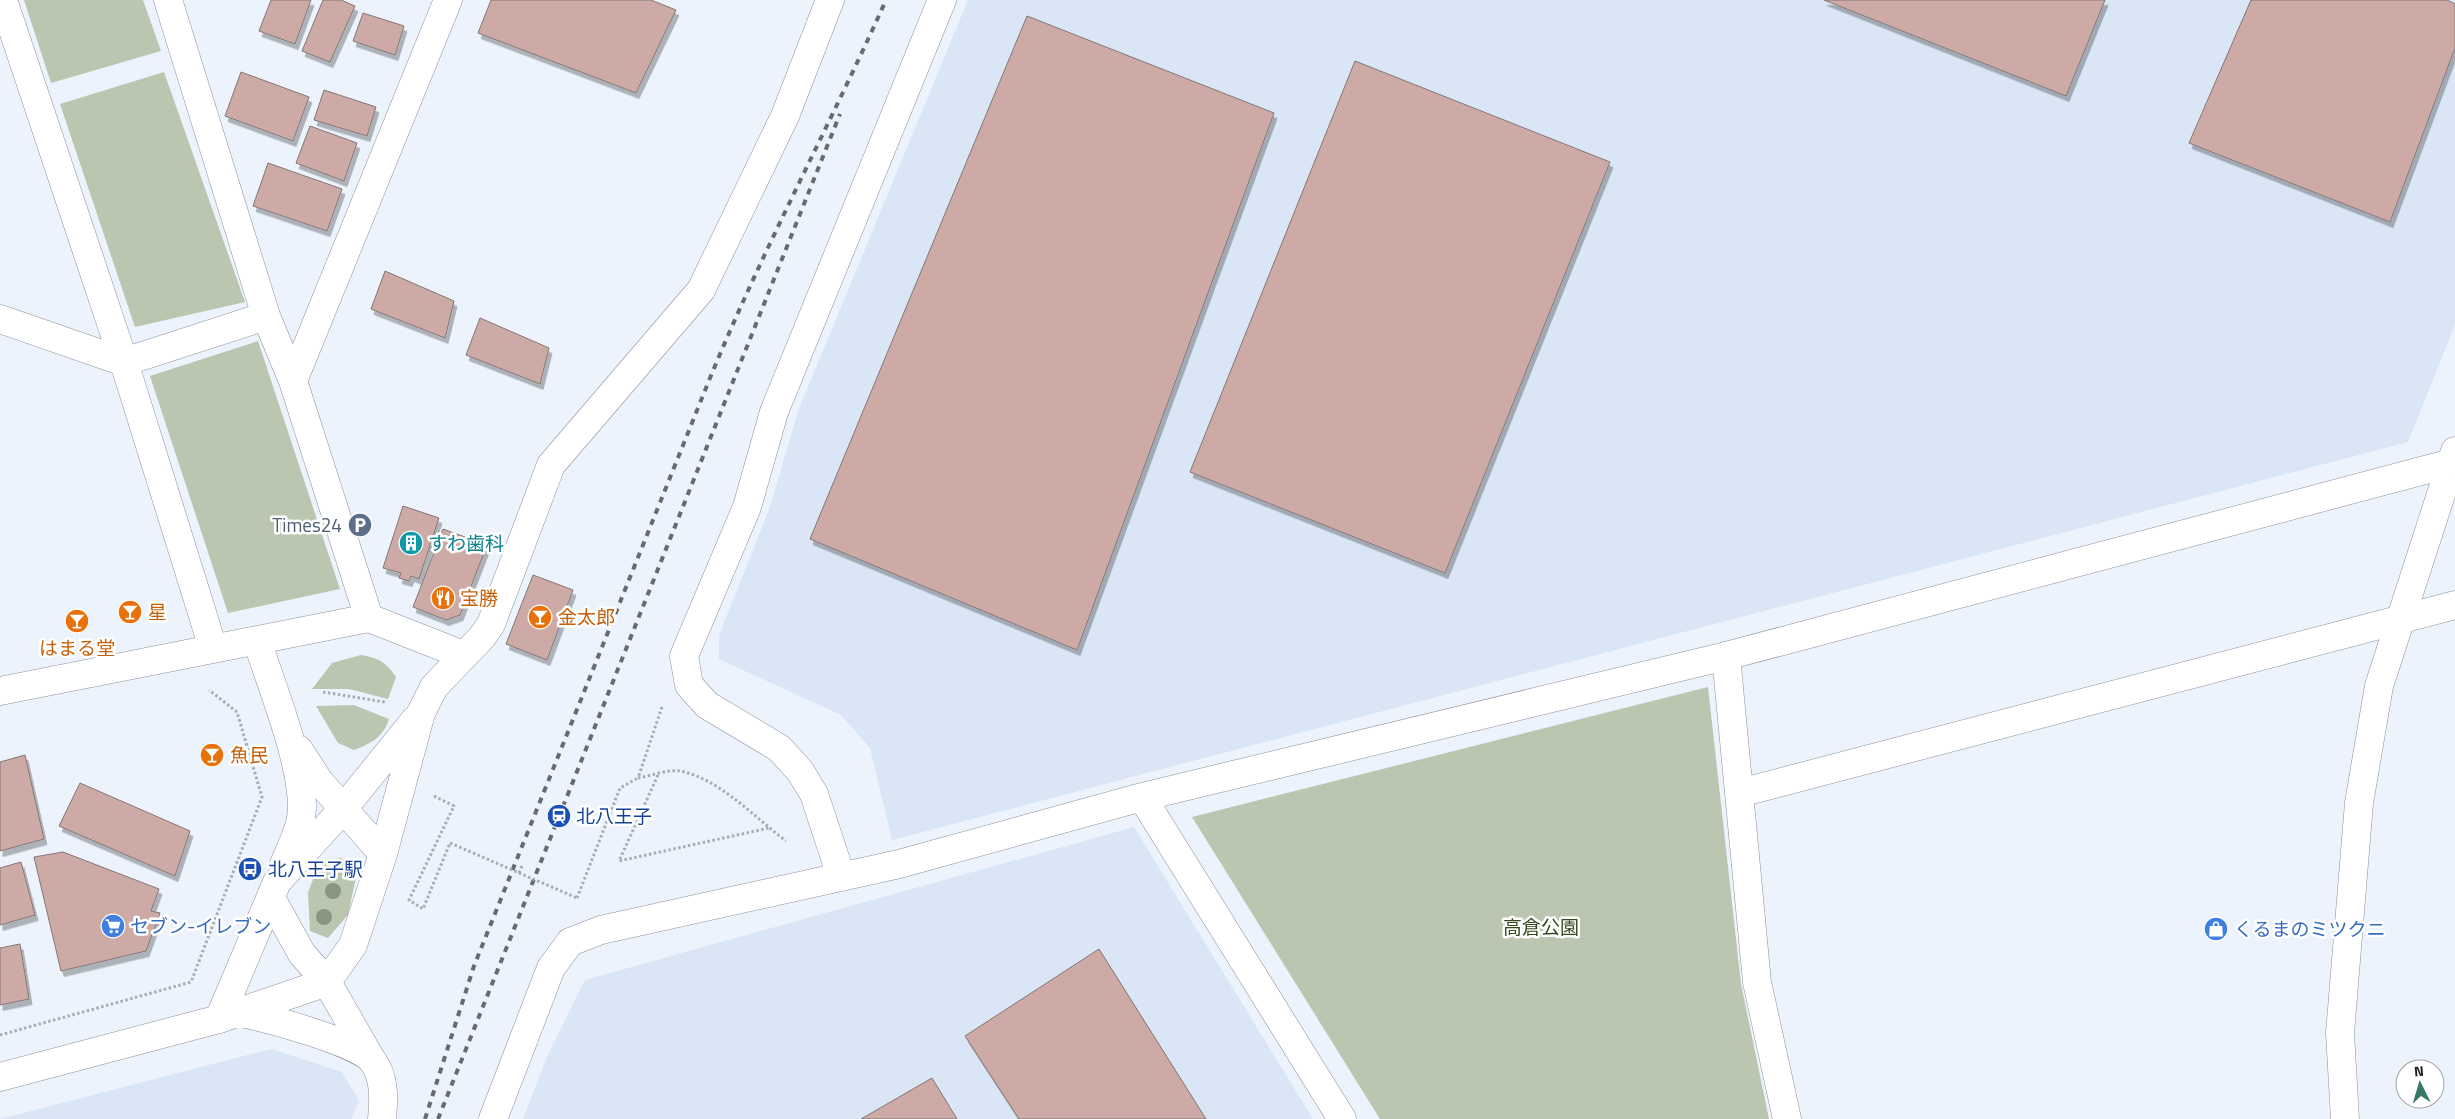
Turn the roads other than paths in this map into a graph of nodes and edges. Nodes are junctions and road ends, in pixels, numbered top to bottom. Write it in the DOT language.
graph roads {
  1 [pos="3,0"];
  2 [pos="168,0"];
  3 [pos="448,0"];
  4 [pos="830,0"];
  5 [pos="942,0"];
  6 [pos="266,316"];
  7 [pos="0,320"];
  8 [pos="124,362"];
  9 [pos="292,380"];
  10 [pos="2453,459"];
  11 [pos="2455,605"];
  12 [pos="368,618"];
  13 [pos="2402,620"];
  14 [pos="257,640"];
  15 [pos="213,648"];
  16 [pos="463,655"];
  17 [pos="1726,656"];
  18 [pos="0,691"];
  19 [pos="420,713"];
  20 [pos="284,722"];
  21 [pos="1740,793"];
  22 [pos="1142,797"];
  23 [pos="343,809"];
  24 [pos="383,854"];
  25 [pos="841,876"];
  26 [pos="274,890"];
  27 [pos="328,982"];
  28 [pos="229,1016"];
  29 [pos="371,1059"];
  30 [pos="0,1076"];
  31 [pos="382,1119"];
  32 [pos="493,1119"];
  33 [pos="1342,1119"];
  34 [pos="1787,1119"];
  35 [pos="2345,1119"];
  1 -- 8 [label="street"];
  2 -- 6 [label="street"];
  3 -- 9 [label="street"];
  4 -- 16 [label="street"];
  5 -- 25 [label="street"];
  6 -- 8 [label="street"];
  6 -- 9 [label="street"];
  7 -- 8 [label="street"];
  8 -- 15 [label="street"];
  9 -- 12 [label="street"];
  10 -- 13 [label="street"];
  10 -- 17 [label="street"];
  11 -- 13 [label="street"];
  12 -- 14 [label="street"];
  12 -- 16 [label="street"];
  13 -- 21 [label="street"];
  13 -- 35 [label="street"];
  14 -- 15 [label="street"];
  14 -- 20 [label="street"];
  15 -- 18 [label="street"];
  16 -- 19 [label="street"];
  17 -- 21 [label="street"];
  17 -- 22 [label="street"];
  19 -- 23 [label="street"];
  19 -- 24 [label="street"];
  20 -- 23 [label="street"];
  20 -- 26 [label="street"];
  21 -- 34 [label="street"];
  22 -- 25 [label="street"];
  22 -- 33 [label="street"];
  23 -- 24 [label="street"];
  23 -- 26 [label="street"];
  24 -- 27 [label="street"];
  25 -- 32 [label="street"];
  26 -- 27 [label="street"];
  26 -- 28 [label="street"];
  27 -- 28 [label="street"];
  27 -- 29 [label="street"];
  28 -- 29 [label="street"];
  28 -- 30 [label="street"];
  29 -- 31 [label="street"];
}
